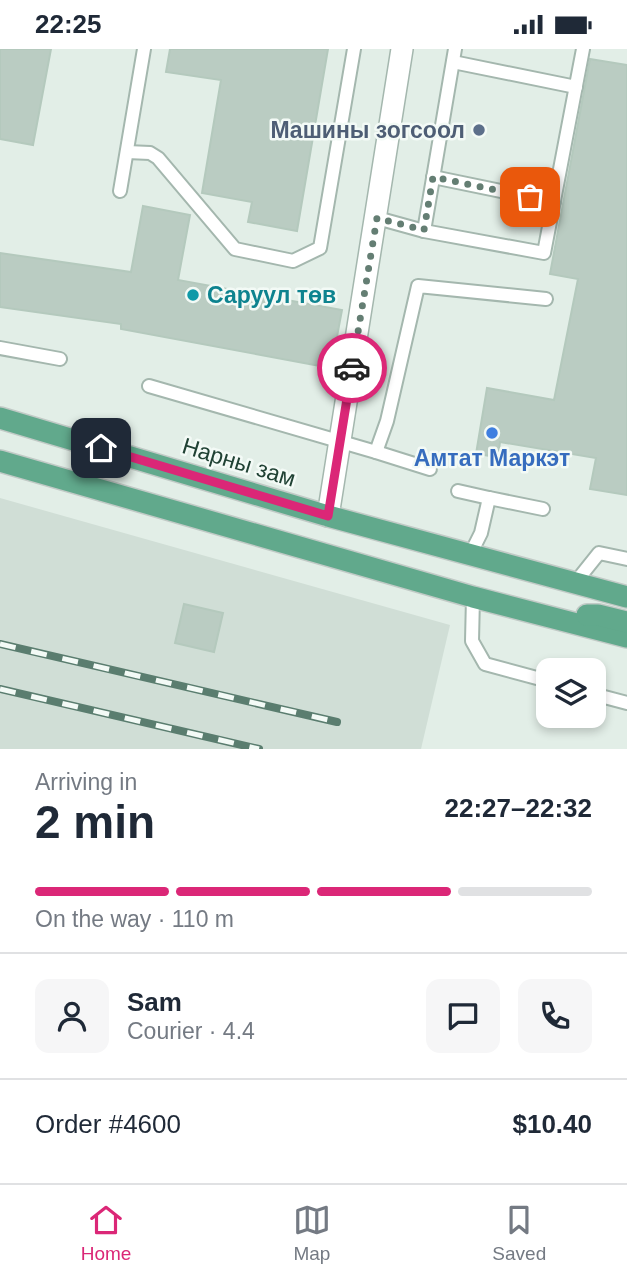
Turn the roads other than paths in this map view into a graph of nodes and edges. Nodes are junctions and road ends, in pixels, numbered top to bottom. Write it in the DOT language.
graph roads {
  1 [pos="144,49"];
  2 [pos="354,49"];
  3 [pos="402,49"];
  4 [pos="583,49"];
  5 [pos="454,56"];
  6 [pos="576,87"];
  7 [pos="127,152"];
  8 [pos="433,177"];
  9 [pos="120,191"];
  10 [pos="554,202"];
  11 [pos="377,218"];
  12 [pos="424,230"];
  13 [pos="546,299"];
  14 [pos="0,348"];
  15 [pos="60,359"];
  16 [pos="149,386"];
  17 [pos="0,418"];
  18 [pos="339,443"];
  19 [pos="376,452"];
  20 [pos="0,461"];
  21 [pos="430,469"];
  22 [pos="458,491"];
  23 [pos="489,498"];
  24 [pos="543,509"];
  25 [pos="328,516"];
  26 [pos="470,555"];
  27 [pos="627,559"];
  28 [pos="575,583"];
  29 [pos="473,597"];
  30 [pos="627,597"];
  31 [pos="550,617"];
  32 [pos="627,622"];
  33 [pos="627,637"];
  34 [pos="536,678"];
  35 [pos="606,697"];
  36 [pos="627,703"];
  1 -- 7 [label="lane"];
  2 -- 7 [label="lane"];
  3 -- 11 [label="street"];
  4 -- 6 [label="lane"];
  5 -- 6 [label="lane"];
  5 -- 8 [label="lane"];
  6 -- 10 [label="lane"];
  7 -- 9 [label="lane"];
  8 -- 10 [label="lane"];
  8 -- 12 [label="lane"];
  10 -- 12 [label="lane"];
  11 -- 12 [label="lane"];
  11 -- 18 [label="street"];
  13 -- 19 [label="lane"];
  14 -- 15 [label="lane"];
  16 -- 18 [label="lane"];
  17 -- 25 [label="main road, Нарны зам"];
  18 -- 19 [label="lane"];
  18 -- 25 [label="street"];
  19 -- 21 [label="lane"];
  20 -- 29 [label="main road"];
  22 -- 23 [label="lane"];
  23 -- 24 [label="lane"];
  23 -- 26 [label="lane"];
  25 -- 26 [label="main road, Нарны зам"];
  26 -- 28 [label="main road, Нарны зам"];
  27 -- 28 [label="lane"];
  28 -- 30 [label="main road, Нарны зам"];
  29 -- 31 [label="main road"];
  29 -- 34 [label="lane"];
  31 -- 32 [label="main road"];
  31 -- 33 [label="main road"];
  35 -- 36 [label="lane"];
}
